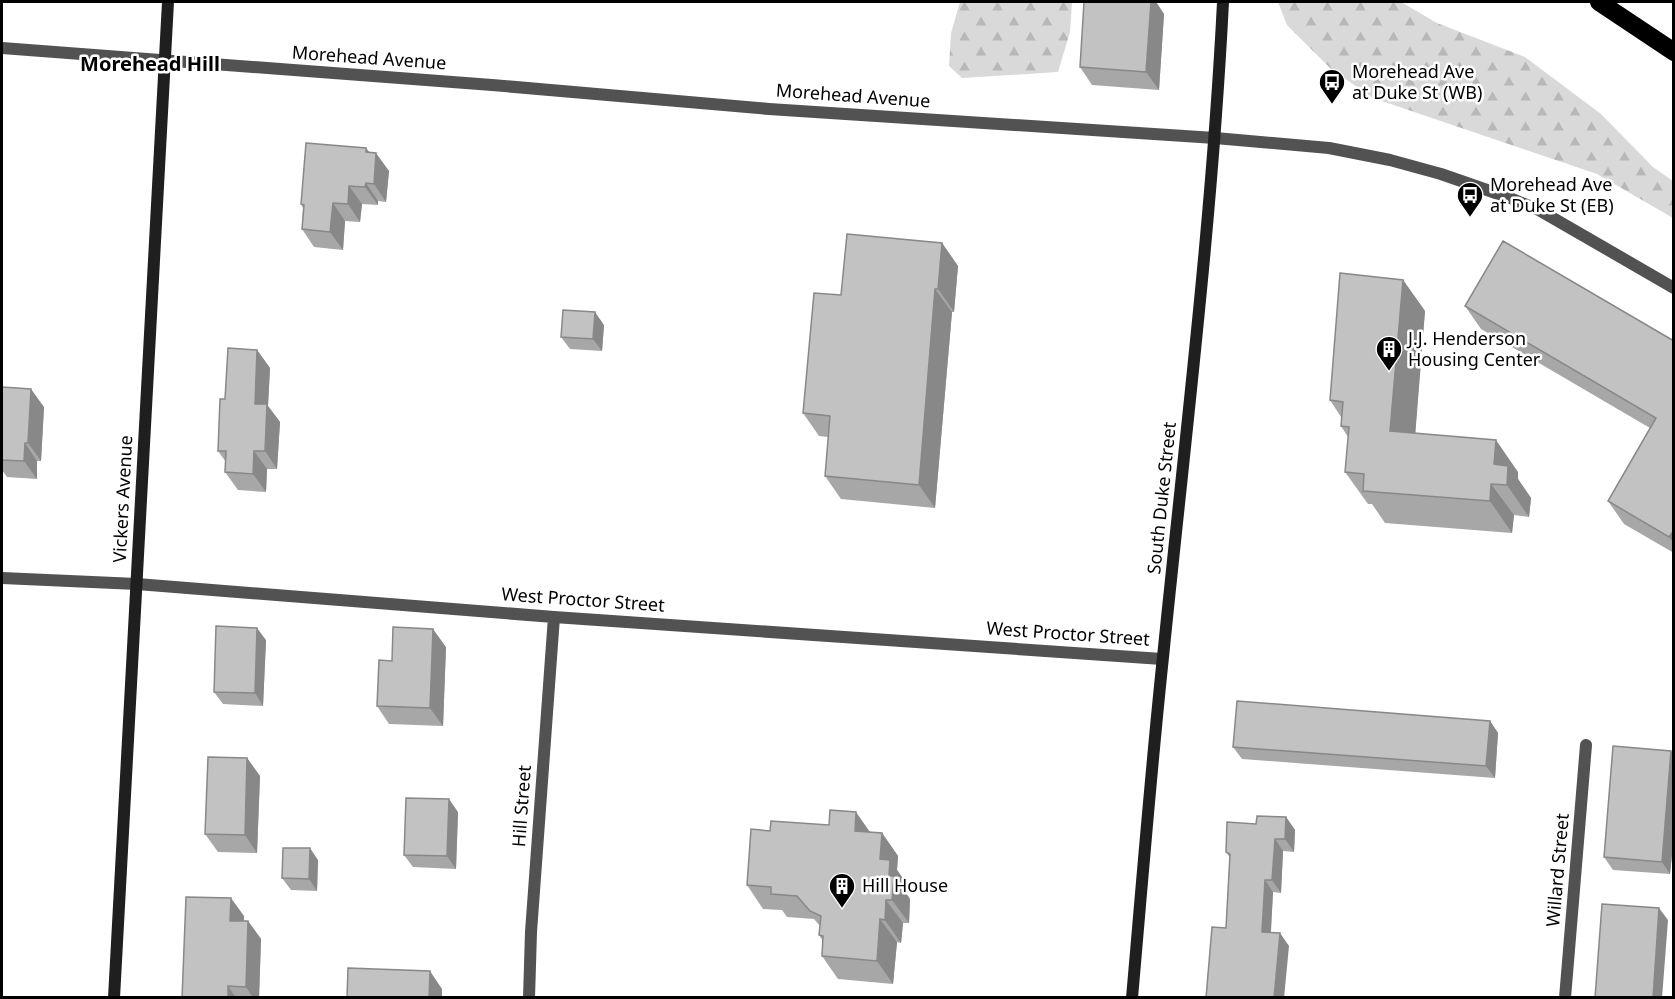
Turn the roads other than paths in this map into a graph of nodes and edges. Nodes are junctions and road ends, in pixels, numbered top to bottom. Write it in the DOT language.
graph roads {
  1 [pos="168,2"];
  2 [pos="1223,2"];
  3 [pos="1599,2"];
  4 [pos="2,48"];
  5 [pos="1674,52"];
  6 [pos="165,61"];
  7 [pos="1215,138"];
  8 [pos="1674,288"];
  9 [pos="2,578"];
  10 [pos="137,584"];
  11 [pos="554,617"];
  12 [pos="1162,659"];
  13 [pos="1586,745"];
  14 [pos="114,998"];
  15 [pos="529,998"];
  16 [pos="1132,998"];
  17 [pos="1565,998"];
  1 -- 6 [label="main road, Vickers Avenue"];
  2 -- 7 [label="main road, South Duke Street"];
  3 -- 5 [label="highway"];
  4 -- 6 [label="street, Morehead Avenue"];
  6 -- 7 [label="street, Morehead Avenue"];
  6 -- 10 [label="main road, Vickers Avenue"];
  7 -- 8 [label="street, Morehead Avenue"];
  7 -- 12 [label="main road, South Duke Street"];
  9 -- 10 [label="street, West Proctor Street"];
  10 -- 11 [label="street, West Proctor Street"];
  10 -- 14 [label="main road, Vickers Avenue"];
  11 -- 12 [label="street, West Proctor Street"];
  11 -- 15 [label="street, Hill Street"];
  12 -- 16 [label="main road, South Duke Street"];
  13 -- 17 [label="street, Willard Street"];
}
